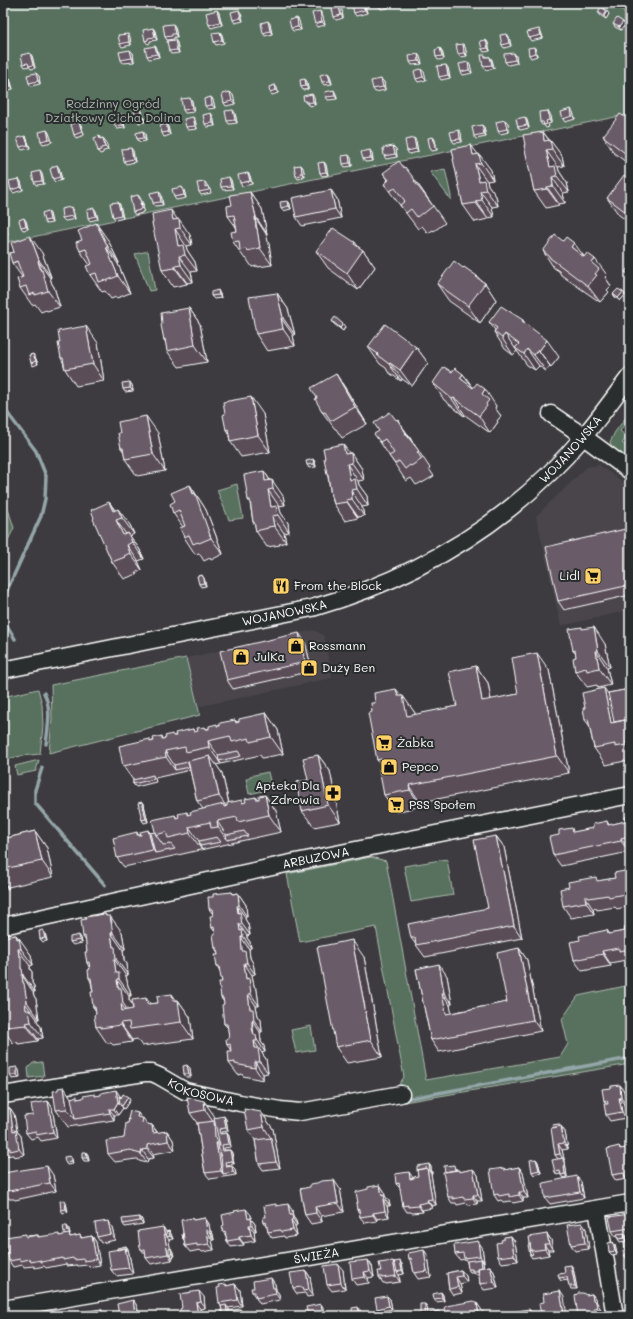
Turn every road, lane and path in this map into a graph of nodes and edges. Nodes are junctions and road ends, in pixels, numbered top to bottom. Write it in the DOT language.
graph roads {
  1 [pos="630,376"];
  2 [pos="551,414"];
  3 [pos="584,436"];
  4 [pos="630,471"];
  5 [pos="3,670"];
  6 [pos="630,795"];
  7 [pos="3,926"];
  8 [pos="401,1094"];
  9 [pos="3,1095"];
  10 [pos="630,1203"];
  11 [pos="597,1209"];
  12 [pos="3,1309"];
  13 [pos="615,1316"];
  1 -- 3 [label="street, WOJANOWSKA"];
  2 -- 3 [label="street"];
  3 -- 4 [label="street"];
  3 -- 5 [label="street, WOJANOWSKA"];
  6 -- 7 [label="street, ARBUZOWA"];
  8 -- 9 [label="street, KOKOSOWA"];
  10 -- 11 [label="street, ŚWIEŻA"];
  11 -- 12 [label="street, ŚWIEŻA"];
  11 -- 13 [label="street"];
}
